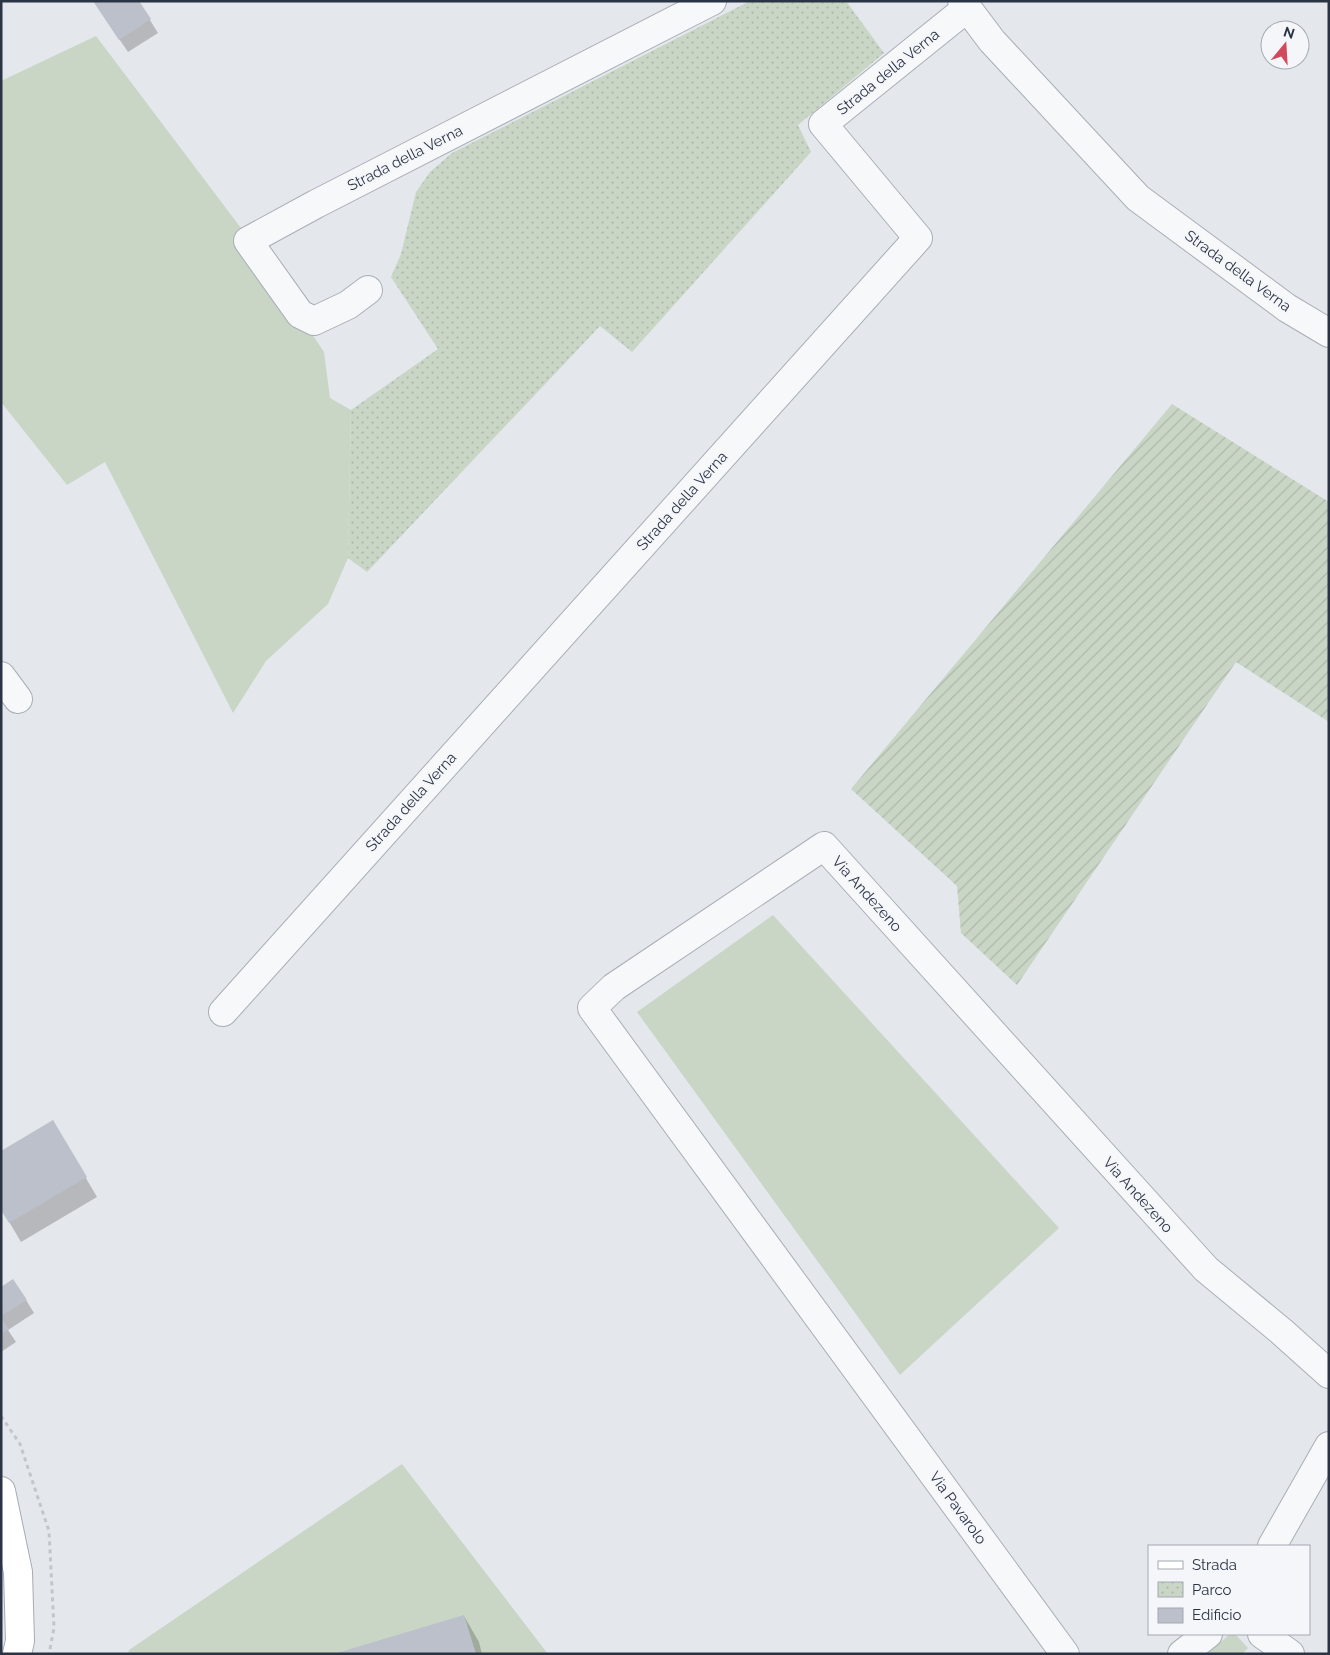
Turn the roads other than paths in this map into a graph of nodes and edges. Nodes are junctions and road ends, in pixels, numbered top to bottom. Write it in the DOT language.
graph roads {
  1 [pos="712,1"];
  2 [pos="964,5"];
  3 [pos="368,290"];
  4 [pos="1329,333"];
  5 [pos="1,676"];
  6 [pos="18,699"];
  7 [pos="223,1012"];
  8 [pos="851,1363"];
  9 [pos="1329,1374"];
  10 [pos="1329,1446"];
  11 [pos="1,1491"];
  12 [pos="1273,1545"];
  13 [pos="1207,1635"];
  14 [pos="1263,1635"];
  15 [pos="17,1654"];
  16 [pos="1065,1654"];
  17 [pos="1182,1654"];
  18 [pos="1290,1654"];
  1 -- 3 [label="street, Strada della Verna"];
  2 -- 4 [label="street, Strada della Verna"];
  2 -- 7 [label="street, Strada della Verna"];
  5 -- 6 [label="street"];
  8 -- 9 [label="street, Via Andezeno"];
  8 -- 16 [label="street, Via Pavarolo"];
  10 -- 12 [label="street"];
  11 -- 15 [label="main road"];
  13 -- 17 [label="street"];
  14 -- 18 [label="street"];
}
